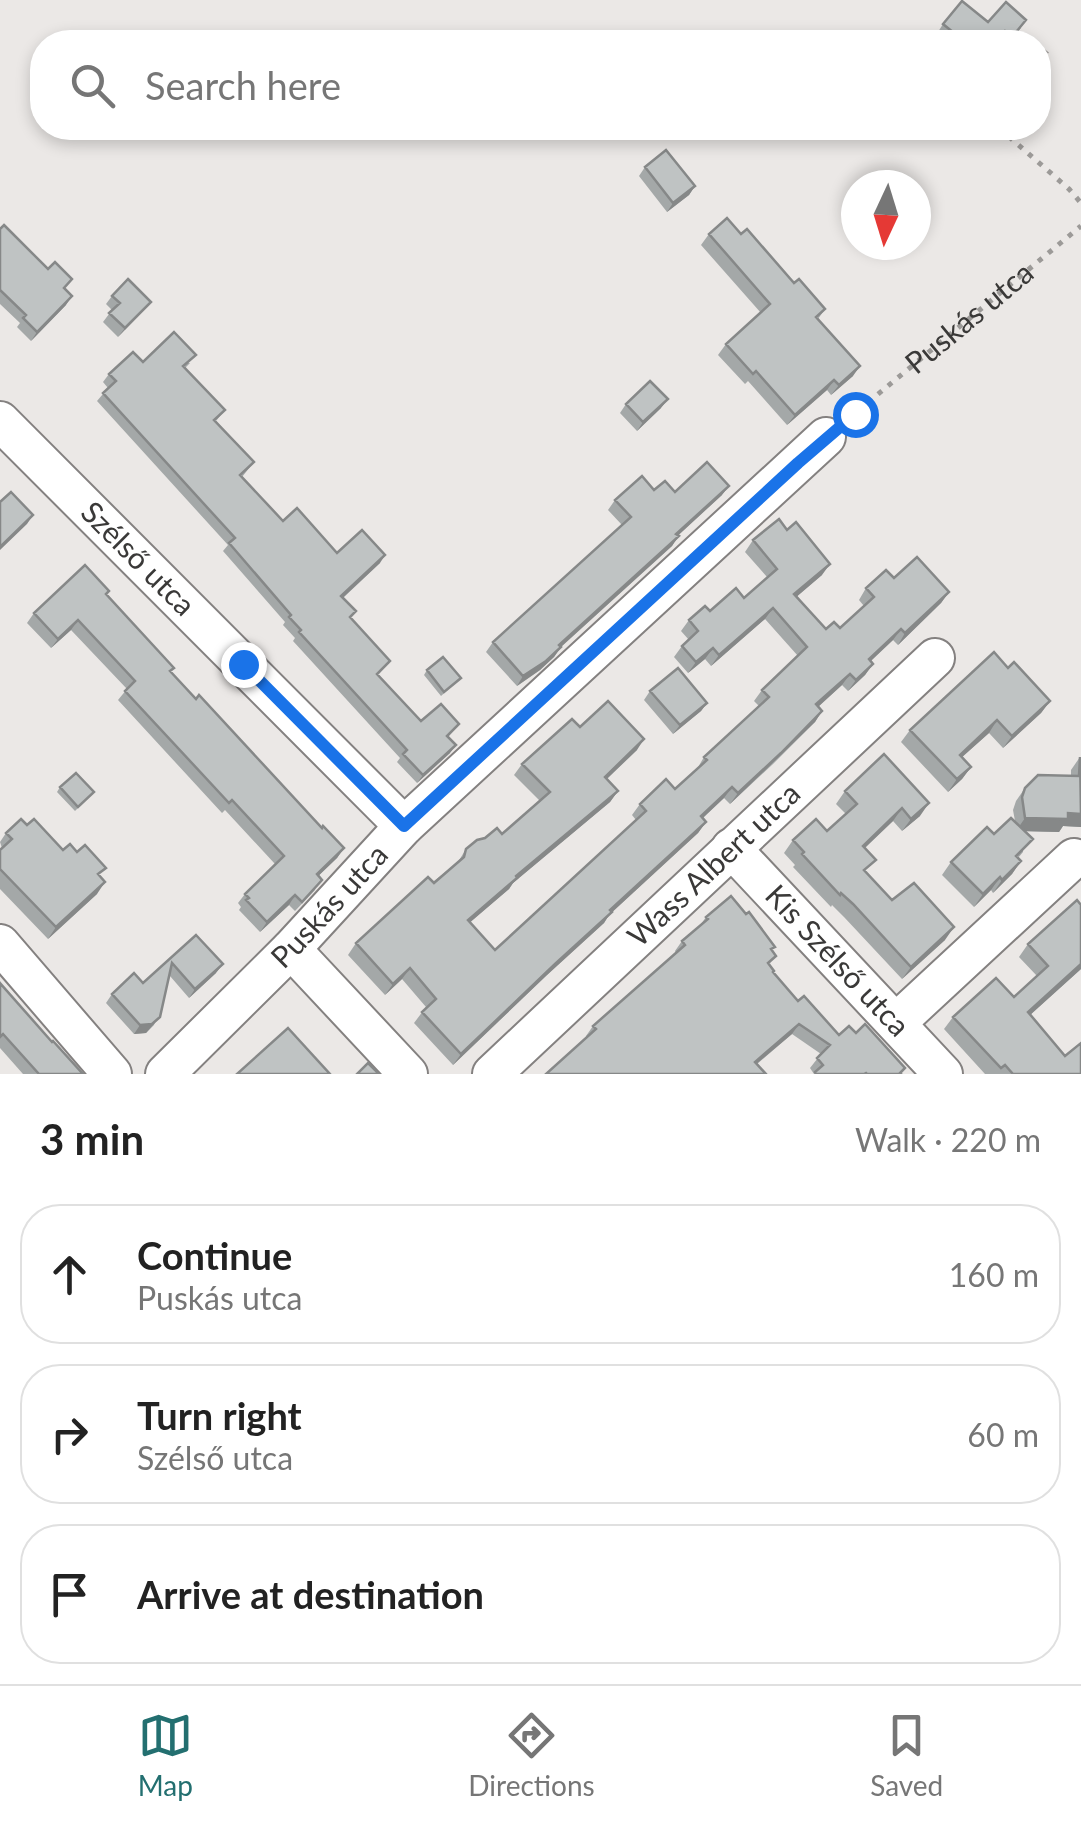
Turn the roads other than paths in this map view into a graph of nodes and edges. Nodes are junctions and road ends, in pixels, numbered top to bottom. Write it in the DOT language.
graph roads {
  1 [pos="0,421"];
  2 [pos="826,438"];
  3 [pos="936,658"];
  4 [pos="404,826"];
  5 [pos="730,848"];
  6 [pos="1074,858"];
  7 [pos="0,944"];
  8 [pos="291,949"];
  9 [pos="896,1023"];
  10 [pos="112,1074"];
  11 [pos="165,1074"];
  12 [pos="408,1074"];
  13 [pos="492,1074"];
  14 [pos="943,1074"];
  1 -- 4 [label="street, Szélső utca"];
  2 -- 4 [label="street, Puskás utca"];
  3 -- 5 [label="street, Wass Albert utca"];
  4 -- 8 [label="street, Puskás utca"];
  5 -- 9 [label="street, Kis Szélső utca"];
  5 -- 13 [label="street, Wass Albert utca"];
  6 -- 9 [label="street"];
  7 -- 10 [label="street"];
  8 -- 11 [label="street, Puskás utca"];
  8 -- 12 [label="street"];
  9 -- 14 [label="street, Kis Szélső utca"];
}
